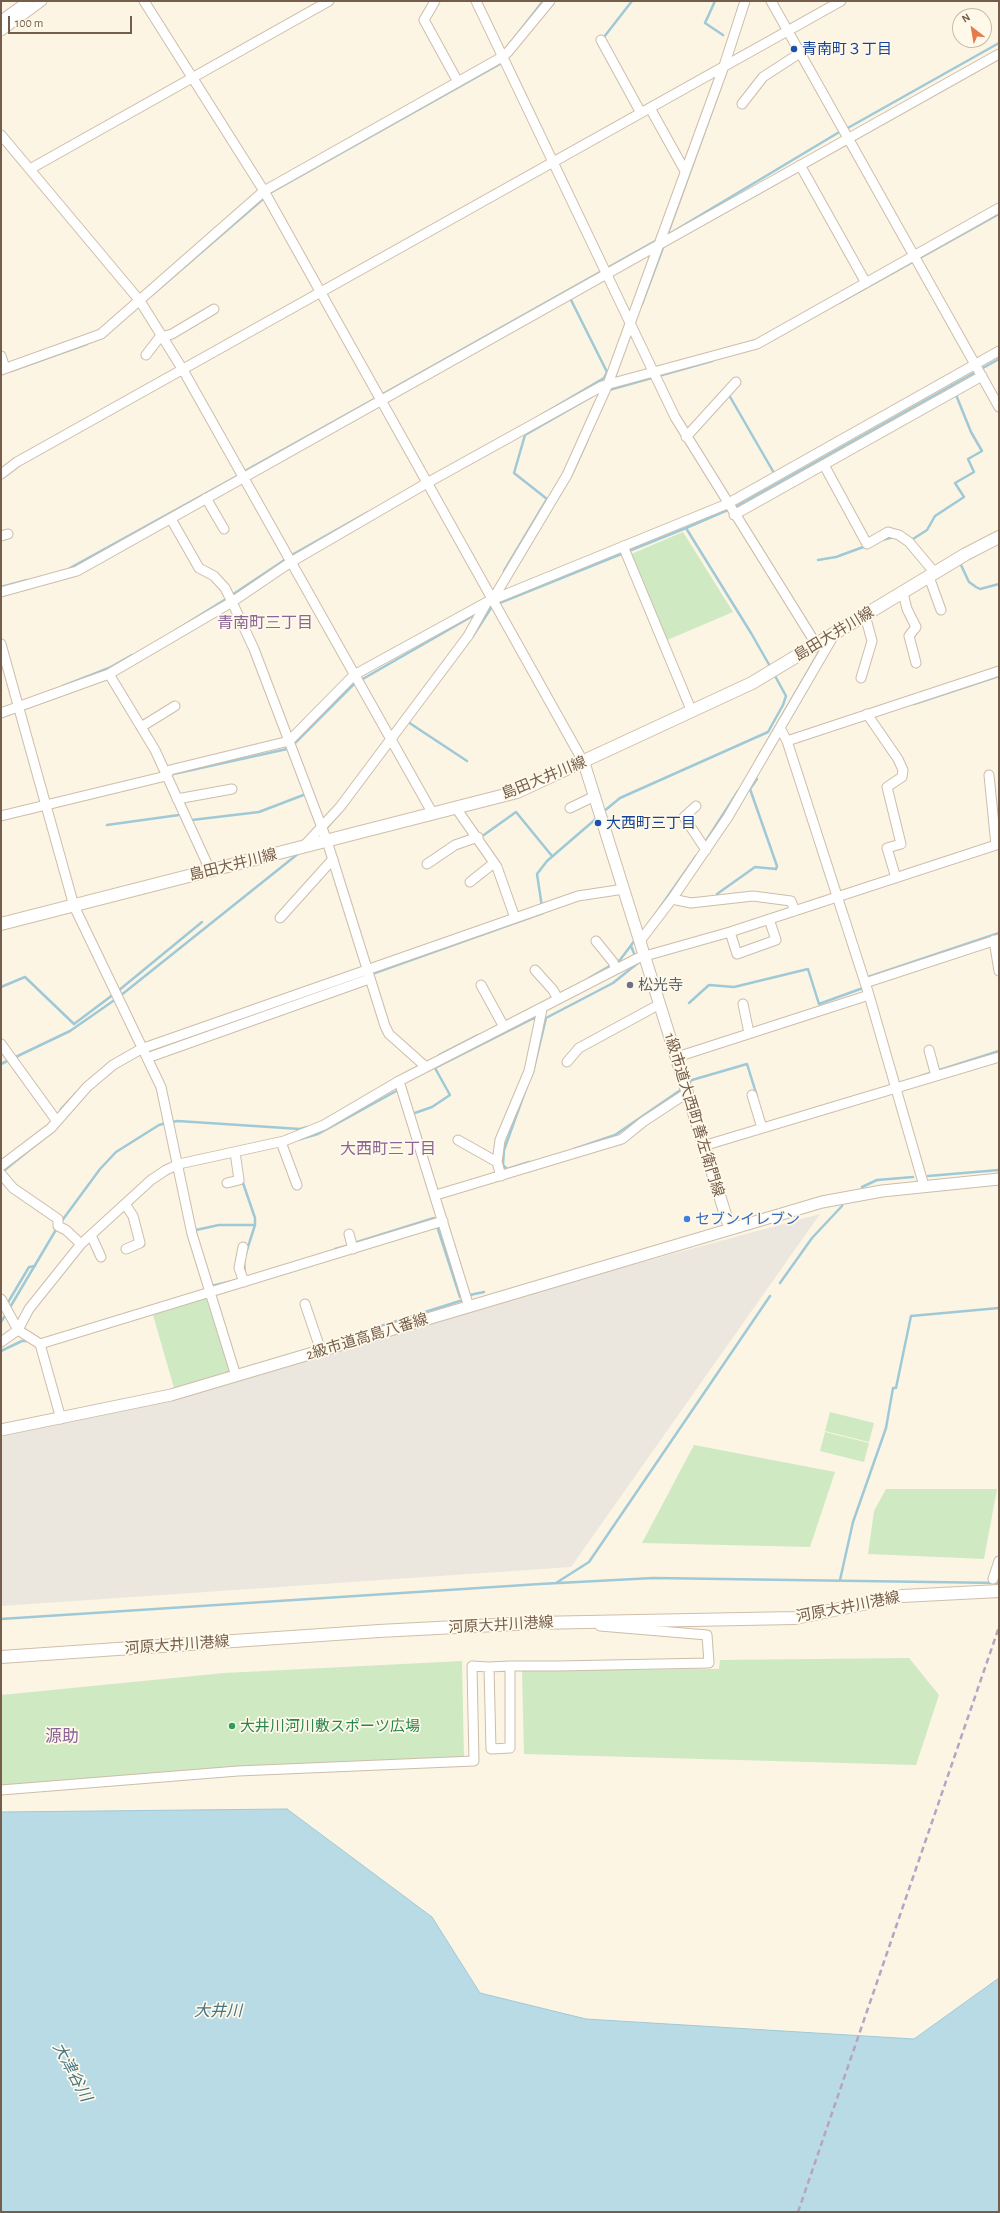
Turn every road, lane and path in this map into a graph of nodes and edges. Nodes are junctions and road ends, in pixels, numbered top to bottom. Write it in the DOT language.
graph roads {
  1 [pos="28,1"];
  2 [pos="42,1"];
  3 [pos="144,1"];
  4 [pos="328,1"];
  5 [pos="436,1"];
  6 [pos="476,1"];
  7 [pos="550,1"];
  8 [pos="745,1"];
  9 [pos="771,1"];
  10 [pos="841,1"];
  11 [pos="1,20"];
  12 [pos="1,31"];
  13 [pos="788,31"];
  14 [pos="601,40"];
  15 [pos="800,53"];
  16 [pos="999,54"];
  17 [pos="502,57"];
  18 [pos="724,66"];
  19 [pos="193,77"];
  20 [pos="458,82"];
  21 [pos="742,104"];
  22 [pos="650,108"];
  23 [pos="641,113"];
  24 [pos="1,135"];
  25 [pos="848,138"];
  26 [pos="552,162"];
  27 [pos="800,165"];
  28 [pos="30,169"];
  29 [pos="685,171"];
  30 [pos="264,191"];
  31 [pos="999,208"];
  32 [pos="660,244"];
  33 [pos="914,256"];
  34 [pos="606,274"];
  35 [pos="866,283"];
  36 [pos="320,292"];
  37 [pos="140,301"];
  38 [pos="214,309"];
  39 [pos="631,325"];
  40 [pos="163,338"];
  41 [pos="999,351"];
  42 [pos="146,355"];
  43 [pos="1,356"];
  44 [pos="976,364"];
  45 [pos="3,369"];
  46 [pos="183,370"];
  47 [pos="653,371"];
  48 [pos="982,376"];
  49 [pos="736,382"];
  50 [pos="608,384"];
  51 [pos="381,400"];
  52 [pos="999,407"];
  53 [pos="686,437"];
  54 [pos="824,464"];
  55 [pos="1,474"];
  56 [pos="242,478"];
  57 [pos="427,483"];
  58 [pos="206,498"];
  59 [pos="727,504"];
  60 [pos="734,515"];
  61 [pos="171,519"];
  62 [pos="224,529"];
  63 [pos="999,537"];
  64 [pos="623,546"];
  65 [pos="291,562"];
  66 [pos="932,575"];
  67 [pos="1,592"];
  68 [pos="903,593"];
  69 [pos="490,600"];
  70 [pos="232,602"];
  71 [pos="941,610"];
  72 [pos="865,615"];
  73 [pos="834,633"];
  74 [pos="1,644"];
  75 [pos="816,644"];
  76 [pos="916,663"];
  77 [pos="999,671"];
  78 [pos="109,674"];
  79 [pos="354,676"];
  80 [pos="861,678"];
  81 [pos="175,706"];
  82 [pos="19,707"];
  83 [pos="692,712"];
  84 [pos="1,713"];
  85 [pos="867,714"];
  86 [pos="141,727"];
  87 [pos="780,728"];
  88 [pos="391,739"];
  89 [pos="289,741"];
  90 [pos="787,742"];
  91 [pos="584,762"];
  92 [pos="989,775"];
  93 [pos="166,776"];
  94 [pos="232,789"];
  95 [pos="594,796"];
  96 [pos="178,799"];
  97 [pos="45,805"];
  98 [pos="696,806"];
  99 [pos="456,808"];
  100 [pos="570,808"];
  101 [pos="433,814"];
  102 [pos="1,816"];
  103 [pos="322,827"];
  104 [pos="478,837"];
  105 [pos="327,841"];
  106 [pos="998,844"];
  107 [pos="303,847"];
  108 [pos="706,850"];
  109 [pos="333,859"];
  110 [pos="494,863"];
  111 [pos="428,864"];
  112 [pos="210,870"];
  113 [pos="896,878"];
  114 [pos="470,882"];
  115 [pos="624,889"];
  116 [pos="837,897"];
  117 [pos="672,899"];
  118 [pos="74,906"];
  119 [pos="795,911"];
  120 [pos="280,918"];
  121 [pos="515,918"];
  122 [pos="769,919"];
  123 [pos="1,924"];
  124 [pos="730,932"];
  125 [pos="997,939"];
  126 [pos="640,940"];
  127 [pos="596,941"];
  128 [pos="645,956"];
  129 [pos="616,969"];
  130 [pos="366,970"];
  131 [pos="536,970"];
  132 [pos="999,970"];
  133 [pos="370,979"];
  134 [pos="865,983"];
  135 [pos="481,985"];
  136 [pos="869,995"];
  137 [pos="558,999"];
  138 [pos="660,1004"];
  139 [pos="743,1004"];
  140 [pos="542,1009"];
  141 [pos="504,1027"];
  142 [pos="749,1033"];
  143 [pos="1,1044"];
  144 [pos="141,1049"];
  145 [pos="929,1050"];
  146 [pos="4,1055"];
  147 [pos="677,1057"];
  148 [pos="999,1057"];
  149 [pos="147,1058"];
  150 [pos="567,1062"];
  151 [pos="426,1067"];
  152 [pos="936,1076"];
  153 [pos="399,1081"];
  154 [pos="897,1088"];
  155 [pos="687,1092"];
  156 [pos="752,1095"];
  157 [pos="56,1120"];
  158 [pos="762,1128"];
  159 [pos="458,1140"];
  160 [pos="281,1142"];
  161 [pos="703,1146"];
  162 [pos="235,1152"];
  163 [pos="497,1162"];
  164 [pos="179,1164"];
  165 [pos="1,1166"];
  166 [pos="1,1174"];
  167 [pos="501,1176"];
  168 [pos="999,1179"];
  169 [pos="227,1183"];
  170 [pos="297,1185"];
  171 [pos="924,1186"];
  172 [pos="436,1196"];
  173 [pos="126,1204"];
  174 [pos="443,1221"];
  175 [pos="730,1229"];
  176 [pos="349,1234"];
  177 [pos="92,1235"];
  178 [pos="81,1244"];
  179 [pos="243,1247"];
  180 [pos="126,1249"];
  181 [pos="354,1249"];
  182 [pos="101,1257"];
  183 [pos="244,1282"];
  184 [pos="210,1291"];
  185 [pos="1,1299"];
  186 [pos="305,1304"];
  187 [pos="470,1307"];
  188 [pos="18,1330"];
  189 [pos="1,1342"];
  190 [pos="40,1344"];
  191 [pos="321,1351"];
  192 [pos="236,1376"];
  193 [pos="61,1419"];
  194 [pos="1,1430"];
  195 [pos="999,1561"];
  196 [pos="993,1579"];
  197 [pos="999,1591"];
  198 [pos="598,1621"];
  199 [pos="1,1657"];
  200 [pos="510,1666"];
  201 [pos="489,1667"];
  202 [pos="1,1790"];
  1 -- 11 [label="street"];
  2 -- 12 [label="street"];
  3 -- 19 [label="street"];
  4 -- 19 [label="street"];
  5 -- 20 [label="street"];
  6 -- 17 [label="street"];
  7 -- 17 [label="street"];
  8 -- 18 [label="street"];
  9 -- 13 [label="street"];
  10 -- 13 [label="street"];
  13 -- 15 [label="street"];
  13 -- 18 [label="street"];
  14 -- 23 [label="street"];
  15 -- 21 [label="street"];
  15 -- 25 [label="street"];
  16 -- 25 [label="street"];
  17 -- 20 [label="street"];
  17 -- 26 [label="street"];
  18 -- 22 [label="street"];
  18 -- 29 [label="street"];
  19 -- 28 [label="street"];
  19 -- 30 [label="street"];
  20 -- 30 [label="street"];
  22 -- 23 [label="street"];
  22 -- 29 [label="street"];
  23 -- 26 [label="street"];
  24 -- 28 [label="street"];
  25 -- 27 [label="street"];
  25 -- 33 [label="street"];
  26 -- 34 [label="street"];
  26 -- 36 [label="street"];
  27 -- 32 [label="street"];
  27 -- 35 [label="street"];
  28 -- 37 [label="street"];
  29 -- 32 [label="street"];
  30 -- 36 [label="street"];
  30 -- 37 [label="street"];
  31 -- 33 [label="street"];
  32 -- 34 [label="street"];
  32 -- 39 [label="street"];
  33 -- 35 [label="street"];
  33 -- 44 [label="street"];
  34 -- 39 [label="street"];
  34 -- 51 [label="street"];
  35 -- 47 [label="street"];
  36 -- 46 [label="street"];
  36 -- 51 [label="street"];
  37 -- 40 [label="street"];
  37 -- 45 [label="street"];
  38 -- 40 [label="street"];
  39 -- 47 [label="street"];
  39 -- 50 [label="street"];
  40 -- 42 [label="street"];
  40 -- 46 [label="street"];
  41 -- 44 [label="street"];
  43 -- 45 [label="street"];
  44 -- 48 [label="street"];
  44 -- 59 [label="street"];
  46 -- 55 [label="street"];
  46 -- 56 [label="street"];
  47 -- 50 [label="street"];
  47 -- 53 [label="street"];
  48 -- 52 [label="street"];
  48 -- 54 [label="street"];
  49 -- 53 [label="street"];
  50 -- 57 [label="street"];
  50 -- 69 [label="street"];
  51 -- 56 [label="street"];
  51 -- 57 [label="street"];
  53 -- 59 [label="street"];
  54 -- 60 [label="street"];
  54 -- 66 [label="street"];
  56 -- 58 [label="street"];
  56 -- 65 [label="street"];
  57 -- 65 [label="street"];
  57 -- 69 [label="street"];
  58 -- 61 [label="street"];
  58 -- 62 [label="street"];
  59 -- 60 [label="street"];
  59 -- 64 [label="street"];
  60 -- 75 [label="street"];
  61 -- 67 [label="street"];
  61 -- 70 [label="street"];
  63 -- 66 [label="main road, 島田大井川線"];
  64 -- 69 [label="street"];
  64 -- 83 [label="street"];
  65 -- 70 [label="street"];
  65 -- 79 [label="street"];
  66 -- 68 [label="main road, 島田大井川線"];
  66 -- 71 [label="street"];
  68 -- 72 [label="main road, 島田大井川線"];
  68 -- 76 [label="street"];
  69 -- 79 [label="street"];
  69 -- 88 [label="street"];
  69 -- 91 [label="street"];
  70 -- 78 [label="street"];
  70 -- 89 [label="street"];
  72 -- 73 [label="main road, 島田大井川線"];
  72 -- 80 [label="street"];
  73 -- 75 [label="main road, 島田大井川線"];
  73 -- 87 [label="street"];
  74 -- 82 [label="street"];
  75 -- 83 [label="main road, 島田大井川線"];
  77 -- 85 [label="street"];
  78 -- 82 [label="street"];
  78 -- 86 [label="street"];
  79 -- 88 [label="street"];
  79 -- 89 [label="street"];
  81 -- 86 [label="street"];
  82 -- 84 [label="street"];
  82 -- 97 [label="street"];
  83 -- 91 [label="main road, 島田大井川線"];
  85 -- 90 [label="street"];
  85 -- 113 [label="street"];
  86 -- 93 [label="street"];
  87 -- 90 [label="street"];
  87 -- 108 [label="street"];
  88 -- 101 [label="street"];
  88 -- 103 [label="street"];
  89 -- 93 [label="street"];
  89 -- 103 [label="street"];
  90 -- 116 [label="street"];
  91 -- 95 [label="street, 1級市道大西町善左衛門線"];
  91 -- 99 [label="main road, 島田大井川線"];
  92 -- 106 [label="street"];
  93 -- 96 [label="street"];
  93 -- 97 [label="street"];
  94 -- 96 [label="street"];
  95 -- 100 [label="street"];
  95 -- 115 [label="street, 1級市道大西町善左衛門線"];
  96 -- 112 [label="street"];
  97 -- 102 [label="street"];
  97 -- 118 [label="street"];
  98 -- 108 [label="street"];
  99 -- 101 [label="main road, 島田大井川線"];
  99 -- 104 [label="street"];
  101 -- 105 [label="main road, 島田大井川線"];
  103 -- 105 [label="street"];
  103 -- 107 [label="street"];
  104 -- 110 [label="street"];
  104 -- 111 [label="street"];
  105 -- 107 [label="main road, 島田大井川線"];
  105 -- 109 [label="street"];
  106 -- 113 [label="street"];
  107 -- 112 [label="main road, 島田大井川線"];
  108 -- 117 [label="street"];
  109 -- 120 [label="street"];
  109 -- 130 [label="street"];
  110 -- 114 [label="street"];
  110 -- 121 [label="street"];
  112 -- 118 [label="main road, 島田大井川線"];
  113 -- 116 [label="street"];
  115 -- 121 [label="street"];
  115 -- 126 [label="street, 1級市道大西町善左衛門線"];
  116 -- 119 [label="street"];
  116 -- 134 [label="street"];
  117 -- 119 [label="street"];
  117 -- 126 [label="street"];
  118 -- 123 [label="main road, 島田大井川線"];
  118 -- 144 [label="street"];
  119 -- 122 [label="street"];
  121 -- 130 [label="street"];
  122 -- 124 [label="street"];
  122 -- 124 [label="street"];
  124 -- 128 [label="street"];
  125 -- 132 [label="street"];
  125 -- 134 [label="street"];
  126 -- 128 [label="street, 1級市道大西町善左衛門線"];
  127 -- 129 [label="street"];
  128 -- 129 [label="street"];
  128 -- 138 [label="street, 1級市道大西町善左衛門線"];
  129 -- 137 [label="street"];
  130 -- 133 [label="street"];
  130 -- 144 [label="street"];
  131 -- 137 [label="street"];
  133 -- 149 [label="street"];
  133 -- 151 [label="street"];
  134 -- 136 [label="street"];
  135 -- 141 [label="street"];
  136 -- 142 [label="street"];
  136 -- 154 [label="street"];
  137 -- 140 [label="street"];
  138 -- 147 [label="street, 1級市道大西町善左衛門線"];
  138 -- 150 [label="street"];
  139 -- 142 [label="street"];
  140 -- 141 [label="street"];
  140 -- 163 [label="street"];
  141 -- 151 [label="street"];
  142 -- 147 [label="street"];
  143 -- 146 [label="street"];
  144 -- 149 [label="street"];
  144 -- 157 [label="street"];
  145 -- 152 [label="street"];
  146 -- 157 [label="street"];
  147 -- 155 [label="street, 1級市道大西町善左衛門線"];
  148 -- 152 [label="street"];
  149 -- 164 [label="street"];
  151 -- 153 [label="street"];
  152 -- 154 [label="street"];
  153 -- 160 [label="street"];
  153 -- 172 [label="street"];
  154 -- 158 [label="street"];
  154 -- 171 [label="street"];
  155 -- 161 [label="street, 1級市道大西町善左衛門線"];
  155 -- 167 [label="street"];
  156 -- 158 [label="street"];
  157 -- 165 [label="street"];
  158 -- 161 [label="street"];
  159 -- 163 [label="street"];
  160 -- 162 [label="street"];
  160 -- 170 [label="street"];
  161 -- 175 [label="street, 1級市道大西町善左衛門線"];
  162 -- 164 [label="street"];
  162 -- 169 [label="street"];
  163 -- 167 [label="street"];
  164 -- 173 [label="street"];
  164 -- 184 [label="street"];
  166 -- 178 [label="street"];
  167 -- 172 [label="street"];
  168 -- 171 [label="street"];
  171 -- 175 [label="street"];
  172 -- 174 [label="street"];
  173 -- 177 [label="street"];
  173 -- 180 [label="street"];
  174 -- 181 [label="street"];
  174 -- 187 [label="street"];
  175 -- 187 [label="street, 2級市道高島八番線"];
  176 -- 181 [label="street"];
  177 -- 178 [label="street"];
  177 -- 182 [label="street"];
  178 -- 188 [label="street"];
  179 -- 183 [label="street"];
  181 -- 183 [label="street"];
  183 -- 184 [label="street"];
  184 -- 190 [label="street"];
  184 -- 192 [label="street"];
  185 -- 188 [label="street"];
  186 -- 191 [label="street"];
  187 -- 191 [label="street, 2級市道高島八番線"];
  188 -- 189 [label="street"];
  188 -- 190 [label="street"];
  190 -- 193 [label="street"];
  191 -- 192 [label="street, 2級市道高島八番線"];
  192 -- 193 [label="street, 2級市道高島八番線"];
  193 -- 194 [label="street, 2級市道高島八番線"];
  195 -- 196 [label="street"];
  197 -- 198 [label="main road, 河原大井川港線"];
  198 -- 199 [label="main road, 河原大井川港線"];
  198 -- 200 [label="street"];
  200 -- 201 [label="street"];
  200 -- 201 [label="street"];
  201 -- 202 [label="street"];
}
